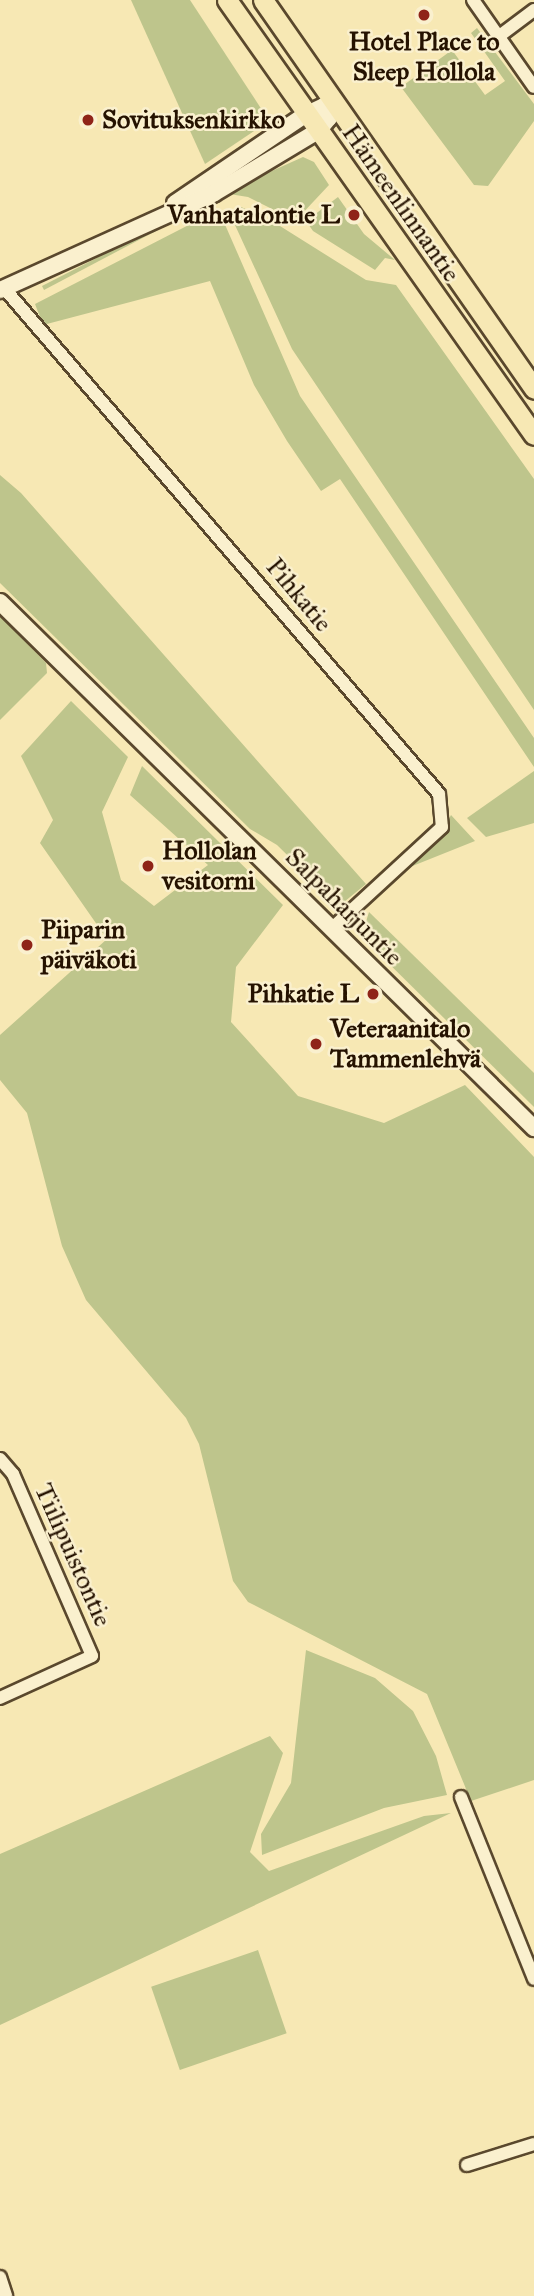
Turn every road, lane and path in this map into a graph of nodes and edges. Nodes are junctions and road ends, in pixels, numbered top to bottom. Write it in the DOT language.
graph roads {
  1 [pos="227,0"];
  2 [pos="263,0"];
  3 [pos="473,0"];
  4 [pos="534,10"];
  5 [pos="498,37"];
  6 [pos="534,87"];
  7 [pos="334,106"];
  8 [pos="305,115"];
  9 [pos="318,131"];
  10 [pos="145,225"];
  11 [pos="1,286"];
  12 [pos="534,389"];
  13 [pos="534,435"];
  14 [pos="0,602"];
  15 [pos="332,928"];
  16 [pos="534,1129"];
  17 [pos="0,1459"];
  18 [pos="0,1699"];
  19 [pos="461,1797"];
  20 [pos="534,1979"];
  21 [pos="534,2144"];
  22 [pos="467,2165"];
  23 [pos="0,2277"];
  24 [pos="6,2296"];
  1 -- 8 [label="main road, Hämeenlinnantie"];
  2 -- 7 [label="main road, Hämeenlinnantie"];
  3 -- 5 [label="street"];
  4 -- 5 [label="street"];
  5 -- 6 [label="street"];
  7 -- 8 [label="street"];
  7 -- 9 [label="street"];
  7 -- 12 [label="main road, Hämeenlinnantie"];
  8 -- 9 [label="main road, Hämeenlinnantie"];
  8 -- 10 [label="street"];
  9 -- 10 [label="street"];
  9 -- 13 [label="main road, Hämeenlinnantie"];
  10 -- 11 [label="street"];
  11 -- 15 [label="street, Pihkatie"];
  14 -- 15 [label="street, Salpaharjuntie"];
  15 -- 16 [label="street, Salpaharjuntie"];
  17 -- 18 [label="street, Tiilipuistontie"];
  19 -- 20 [label="street"];
  21 -- 22 [label="street"];
  23 -- 24 [label="street"];
}
